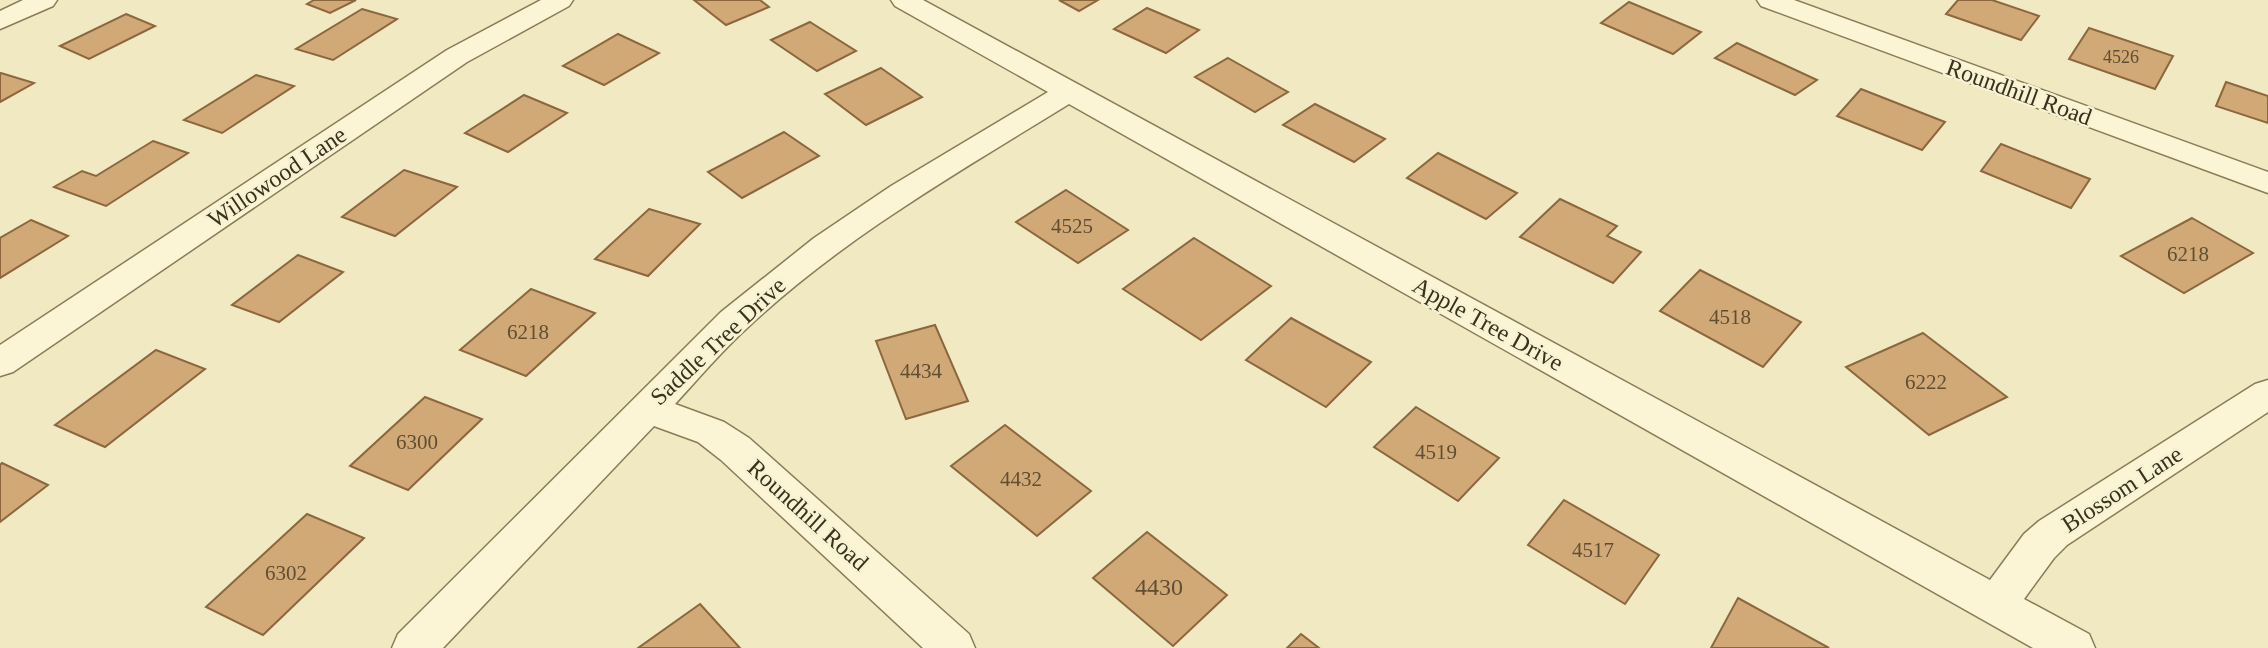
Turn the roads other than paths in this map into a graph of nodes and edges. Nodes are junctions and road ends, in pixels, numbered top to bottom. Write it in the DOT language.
graph roads {
  1 [pos="44,0"];
  2 [pos="560,0"];
  3 [pos="904,0"];
  4 [pos="1772,0"];
  5 [pos="0,21"];
  6 [pos="1069,92"];
  7 [pos="2268,183"];
  8 [pos="0,363"];
  9 [pos="2268,394"];
  10 [pos="646,408"];
  11 [pos="1996,605"];
  12 [pos="414,648"];
  13 [pos="954,648"];
  14 [pos="2073,648"];
  1 -- 5 [label="street"];
  2 -- 8 [label="street, Willowood Lane"];
  3 -- 6 [label="street, Apple Tree Drive"];
  4 -- 7 [label="street, Roundhill Road"];
  6 -- 10 [label="street, Saddle Tree Drive"];
  6 -- 11 [label="street, Apple Tree Drive"];
  9 -- 11 [label="street, Blossom Lane"];
  10 -- 12 [label="street, Saddle Tree Drive"];
  10 -- 13 [label="street, Roundhill Road"];
  11 -- 14 [label="street, Apple Tree Drive"];
}
